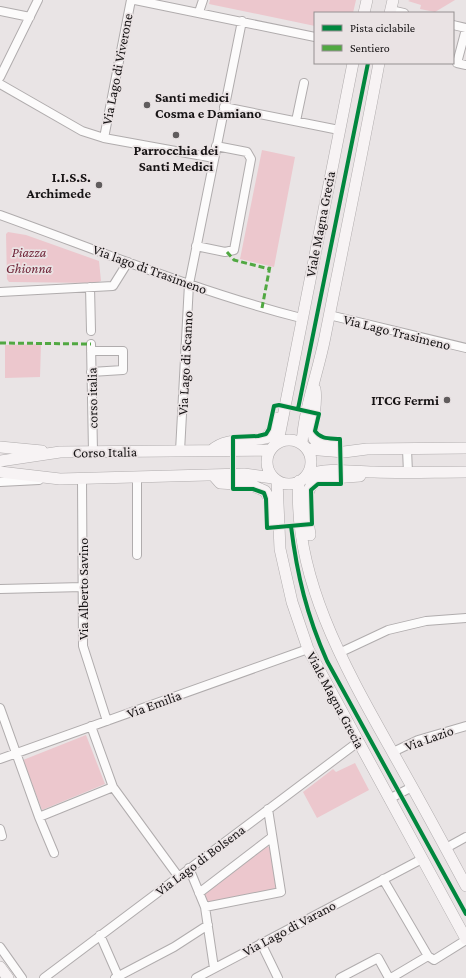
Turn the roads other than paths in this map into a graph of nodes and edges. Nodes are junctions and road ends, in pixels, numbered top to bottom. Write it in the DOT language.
graph roads {
  1 [pos="38,0"];
  2 [pos="130,0"];
  3 [pos="135,0"];
  4 [pos="203,0"];
  5 [pos="367,0"];
  6 [pos="391,8"];
  7 [pos="0,11"];
  8 [pos="199,12"];
  9 [pos="364,12"];
  10 [pos="401,12"];
  11 [pos="30,17"];
  12 [pos="242,21"];
  13 [pos="454,25"];
  14 [pos="466,28"];
  15 [pos="314,37"];
  16 [pos="354,64"];
  17 [pos="379,64"];
  18 [pos="466,65"];
  19 [pos="0,77"];
  20 [pos="304,83"];
  21 [pos="0,84"];
  22 [pos="224,107"];
  23 [pos="296,121"];
  24 [pos="339,130"];
  25 [pos="104,138"];
  26 [pos="216,146"];
  27 [pos="214,158"];
  28 [pos="0,215"];
  29 [pos="196,246"];
  30 [pos="128,262"];
  31 [pos="189,284"];
  32 [pos="90,288"];
  33 [pos="0,292"];
  34 [pos="329,315"];
  35 [pos="302,318"];
  36 [pos="91,331"];
  37 [pos="466,348"];
  38 [pos="91,372"];
  39 [pos="315,385"];
  40 [pos="270,444"];
  41 [pos="304,447"];
  42 [pos="0,448"];
  43 [pos="466,448"];
  44 [pos="367,449"];
  45 [pos="407,449"];
  46 [pos="180,451"];
  47 [pos="60,452"];
  48 [pos="93,452"];
  49 [pos="0,460"];
  50 [pos="0,472"];
  51 [pos="466,472"];
  52 [pos="408,473"];
  53 [pos="213,475"];
  54 [pos="137,477"];
  55 [pos="60,479"];
  56 [pos="82,479"];
  57 [pos="275,479"];
  58 [pos="305,481"];
  59 [pos="0,482"];
  60 [pos="280,549"];
  61 [pos="137,556"];
  62 [pos="83,587"];
  63 [pos="0,589"];
  64 [pos="466,618"];
  65 [pos="308,649"];
  66 [pos="339,653"];
  67 [pos="0,708"];
  68 [pos="108,720"];
  69 [pos="91,726"];
  70 [pos="466,726"];
  71 [pos="358,742"];
  72 [pos="393,752"];
  73 [pos="16,753"];
  74 [pos="0,759"];
  75 [pos="114,787"];
  76 [pos="412,787"];
  77 [pos="389,799"];
  78 [pos="268,809"];
  79 [pos="39,817"];
  80 [pos="272,837"];
  81 [pos="466,837"];
  82 [pos="446,848"];
  83 [pos="54,853"];
  84 [pos="422,859"];
  85 [pos="189,868"];
  86 [pos="178,876"];
  87 [pos="383,879"];
  88 [pos="466,886"];
  89 [pos="199,893"];
  90 [pos="205,906"];
  91 [pos="208,925"];
  92 [pos="100,935"];
  93 [pos="466,940"];
  94 [pos="260,943"];
  95 [pos="0,947"];
  96 [pos="428,956"];
  97 [pos="0,967"];
  98 [pos="214,968"];
  99 [pos="117,977"];
  100 [pos="8,978"];
  101 [pos="22,978"];
  102 [pos="44,978"];
  103 [pos="196,978"];
  104 [pos="278,978"];
  105 [pos="340,978"];
  106 [pos="390,978"];
  1 -- 11 [label="street"];
  2 -- 25 [label="street, Via Lago di Viverone"];
  3 -- 8 [label="street, Via Lago di Viverone"];
  4 -- 8 [label="street"];
  5 -- 9 [label="main road"];
  6 -- 10 [label="street"];
  7 -- 11 [label="street"];
  8 -- 12 [label="street, Via Lago di Viverone"];
  11 -- 19 [label="street"];
  12 -- 15 [label="street, Via Lago di Viverone"];
  12 -- 22 [label="street"];
  13 -- 14 [label="street"];
  14 -- 18 [label="street"];
  16 -- 24 [label="main road, Viale Magna Grecia"];
  17 -- 34 [label="main road, Viale Magna Grecia"];
  20 -- 23 [label="street"];
  21 -- 25 [label="street"];
  22 -- 23 [label="street"];
  22 -- 26 [label="street, Via Lago di Scanno"];
  23 -- 24 [label="street"];
  24 -- 35 [label="main road, Viale Magna Grecia"];
  25 -- 27 [label="street"];
  26 -- 27 [label="street, Via Lago di Scanno"];
  26 -- 29 [label="street"];
  27 -- 29 [label="street, Via Lago di Scanno"];
  28 -- 30 [label="street, Via lago di Trasimeno"];
  29 -- 31 [label="street, Via Lago di Scanno"];
  30 -- 31 [label="street, Via lago di Trasimeno"];
  30 -- 32 [label="street"];
  31 -- 35 [label="street, Via lago di Trasimeno"];
  31 -- 46 [label="street, Via Lago di Scanno"];
  32 -- 33 [label="street"];
  32 -- 36 [label="street"];
  34 -- 37 [label="street, Via Lago Trasimeno"];
  34 -- 39 [label="main road, Viale Magna Grecia"];
  35 -- 40 [label="main road, Viale Magna Grecia"];
  38 -- 38 [label="street, corso italia"];
  38 -- 48 [label="street, corso italia"];
  39 -- 41 [label="main road, Viale Magna Grecia"];
  39 -- 44 [label="main road, Viale Magna Grecia"];
  40 -- 41 [label="main road"];
  40 -- 46 [label="main road, Corso Italia"];
  40 -- 57 [label="main road"];
  41 -- 44 [label="main road"];
  41 -- 58 [label="main road"];
  42 -- 47 [label="main road"];
  43 -- 45 [label="main road"];
  44 -- 45 [label="main road"];
  45 -- 52 [label="street"];
  46 -- 48 [label="main road, Corso Italia"];
  47 -- 48 [label="main road, Corso Italia"];
  47 -- 49 [label="main road, Corso Italia"];
  50 -- 55 [label="main road, Corso Italia"];
  51 -- 52 [label="main road"];
  52 -- 58 [label="main road"];
  53 -- 54 [label="main road, Corso Italia"];
  53 -- 57 [label="main road, Corso Italia"];
  53 -- 60 [label="main road, Viale Magna Grecia"];
  54 -- 56 [label="main road, Corso Italia"];
  54 -- 61 [label="street, Corso Italia"];
  55 -- 56 [label="main road, Corso Italia"];
  55 -- 59 [label="street"];
  56 -- 62 [label="street, Via Alberto Savino"];
  57 -- 58 [label="main road"];
  57 -- 60 [label="main road, Viale Magna Grecia"];
  58 -- 66 [label="main road, Viale Magna Grecia"];
  60 -- 65 [label="main road, Viale Magna Grecia"];
  62 -- 63 [label="street"];
  62 -- 68 [label="street, Via Alberto Savino"];
  64 -- 66 [label="street"];
  65 -- 68 [label="street, Via Emilia"];
  65 -- 71 [label="main road, Viale Magna Grecia"];
  66 -- 72 [label="main road, Viale Magna Grecia"];
  67 -- 73 [label="street"];
  68 -- 69 [label="street, Via Emilia"];
  69 -- 73 [label="street, Via Emilia"];
  69 -- 75 [label="street"];
  70 -- 72 [label="street, Via Lazio"];
  71 -- 77 [label="main road, Viale Magna Grecia"];
  71 -- 78 [label="street, Via Lago di Bolsena"];
  72 -- 76 [label="main road, Viale Magna Grecia"];
  73 -- 74 [label="street, Via Emilia"];
  73 -- 79 [label="street"];
  75 -- 79 [label="street"];
  75 -- 86 [label="street"];
  76 -- 77 [label="street"];
  76 -- 82 [label="main road, Viale Magna Grecia"];
  77 -- 84 [label="main road, Viale Magna Grecia"];
  78 -- 80 [label="street"];
  78 -- 85 [label="street, Via Lago di Bolsena"];
  79 -- 83 [label="street"];
  80 -- 89 [label="street"];
  80 -- 90 [label="street"];
  81 -- 82 [label="street"];
  82 -- 88 [label="main road, Viale Magna Grecia"];
  84 -- 87 [label="street, Via Lago di Varano"];
  84 -- 93 [label="main road, Viale Magna Grecia"];
  85 -- 86 [label="street, Via Lago di Bolsena"];
  85 -- 89 [label="street"];
  86 -- 92 [label="street, Via Lago di Bolsena"];
  87 -- 94 [label="street, Via Lago di Varano"];
  87 -- 96 [label="street"];
  89 -- 90 [label="street"];
  90 -- 91 [label="street"];
  91 -- 98 [label="street"];
  91 -- 99 [label="street"];
  92 -- 99 [label="street"];
  92 -- 102 [label="street, Via Lago di Bolsena"];
  93 -- 96 [label="street"];
  94 -- 98 [label="street, Via Lago di Varano"];
  94 -- 104 [label="street"];
  95 -- 101 [label="street"];
  96 -- 106 [label="street"];
  97 -- 100 [label="main road"];
  98 -- 103 [label="street, Via Lago di Varano"];
  105 -- 106 [label="street"];
}
